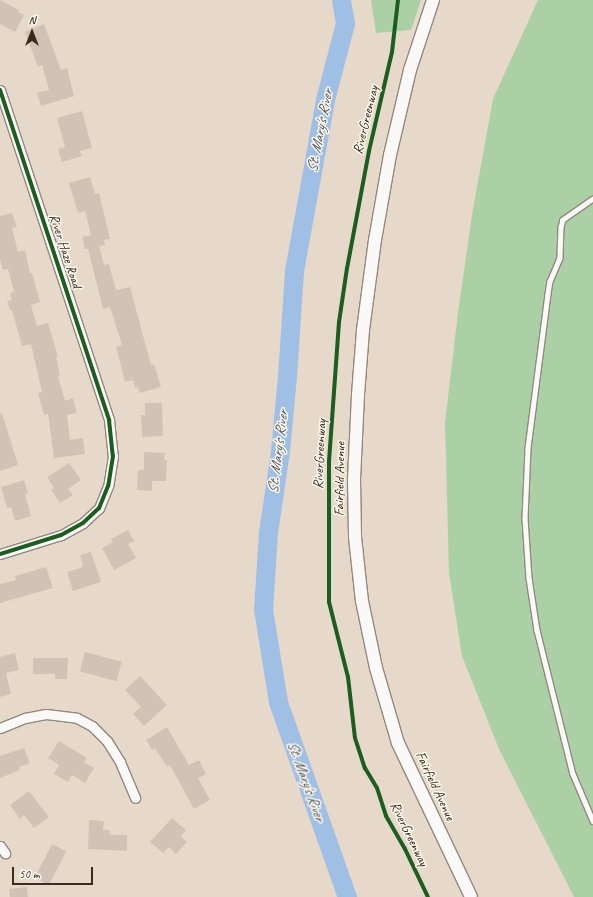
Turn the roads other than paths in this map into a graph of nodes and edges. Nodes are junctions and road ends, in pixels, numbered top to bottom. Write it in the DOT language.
graph roads {
  1 [pos="433,0"];
  2 [pos="0,90"];
  3 [pos="593,199"];
  4 [pos="0,553"];
  5 [pos="0,728"];
  6 [pos="135,798"];
  7 [pos="593,821"];
  8 [pos="471,897"];
  1 -- 8 [label="main road, Fairfield Avenue"];
  2 -- 4 [label="street, River Haze Road"];
  3 -- 7 [label="lane"];
  5 -- 6 [label="street"];
}
